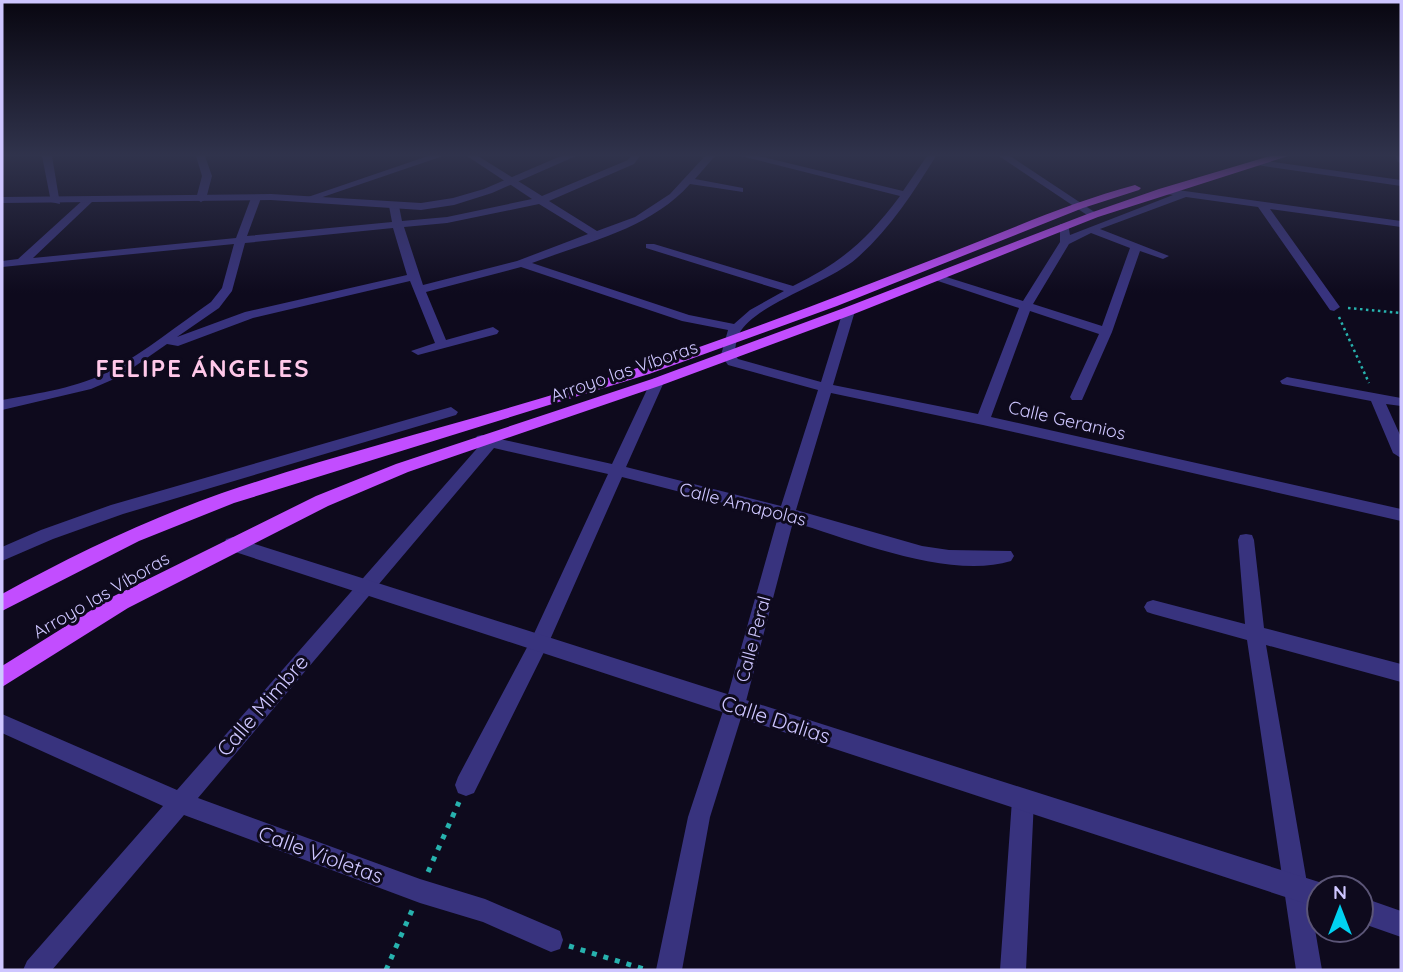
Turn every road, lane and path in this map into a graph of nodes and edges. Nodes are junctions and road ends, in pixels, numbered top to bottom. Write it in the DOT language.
graph roads {
  1 [pos="39,201"];
  2 [pos="76,201"];
  3 [pos="88,201"];
  4 [pos="255,201"];
  5 [pos="350,201"];
  6 [pos="452,201"];
  7 [pos="536,201"];
  8 [pos="544,201"];
  9 [pos="667,201"];
  10 [pos="901,201"];
  11 [pos="1072,201"];
  12 [pos="1094,201"];
  13 [pos="1139,201"];
  14 [pos="1161,201"];
  15 [pos="1241,201"];
  16 [pos="56,202"];
  17 [pos="1261,204"];
  18 [pos="394,205"];
  19 [pos="1079,206"];
  20 [pos="1092,222"];
  21 [pos="1401,224"];
  22 [pos="397,225"];
  23 [pos="1065,234"];
  24 [pos="598,236"];
  25 [pos="240,241"];
  26 [pos="649,246"];
  27 [pos="1136,246"];
  28 [pos="1163,256"];
  29 [pos="20,263"];
  30 [pos="521,263"];
  31 [pos="2,264"];
  32 [pos="936,277"];
  33 [pos="416,284"];
  34 [pos="796,291"];
  35 [pos="1026,306"];
  36 [pos="1334,307"];
  37 [pos="849,311"];
  38 [pos="1401,313"];
  39 [pos="493,331"];
  40 [pos="1106,331"];
  41 [pos="731,341"];
  42 [pos="442,345"];
  43 [pos="418,351"];
  44 [pos="116,373"];
  45 [pos="1287,381"];
  46 [pos="657,382"];
  47 [pos="827,388"];
  48 [pos="1077,397"];
  49 [pos="1377,399"];
  50 [pos="1401,402"];
  51 [pos="2,405"];
  52 [pos="451,412"];
  53 [pos="983,420"];
  54 [pos="486,441"];
  55 [pos="1401,453"];
  56 [pos="617,472"];
  57 [pos="787,514"];
  58 [pos="1401,515"];
  59 [pos="1246,540"];
  60 [pos="233,544"];
  61 [pos="2,554"];
  62 [pos="1005,556"];
  63 [pos="366,586"];
  64 [pos="2,603"];
  65 [pos="1153,607"];
  66 [pos="1255,634"];
  67 [pos="540,642"];
  68 [pos="1401,673"];
  69 [pos="2,677"];
  70 [pos="734,705"];
  71 [pos="2,723"];
  72 [pos="466,785"];
  73 [pos="1023,800"];
  74 [pos="179,802"];
  75 [pos="1295,887"];
  76 [pos="1305,890"];
  77 [pos="1375,915"];
  78 [pos="1401,924"];
  79 [pos="551,940"];
  80 [pos="36,970"];
  81 [pos="647,970"];
  82 [pos="669,970"];
  83 [pos="1013,970"];
  84 [pos="1309,970"];
  1 -- 16 [label="street"];
  2 -- 16 [label="street"];
  3 -- 29 [label="street"];
  4 -- 25 [label="street"];
  5 -- 18 [label="street"];
  6 -- 18 [label="street"];
  7 -- 22 [label="street"];
  8 -- 24 [label="street"];
  9 -- 24 [label="street"];
  10 -- 34 [label="street"];
  11 -- 19 [label="street"];
  12 -- 19 [label="main road, Arroyo las Víboras"];
  13 -- 20 [label="main road, Arroyo las Víboras"];
  14 -- 20 [label="street"];
  15 -- 17 [label="street"];
  17 -- 21 [label="street"];
  17 -- 36 [label="street"];
  18 -- 22 [label="street"];
  19 -- 20 [label="street"];
  19 -- 41 [label="main road, Arroyo las Víboras"];
  20 -- 23 [label="main road, Arroyo las Víboras"];
  20 -- 27 [label="street"];
  22 -- 25 [label="street"];
  22 -- 33 [label="street"];
  23 -- 32 [label="main road, Arroyo las Víboras"];
  23 -- 35 [label="street"];
  24 -- 30 [label="street"];
  25 -- 29 [label="street"];
  25 -- 44 [label="street"];
  26 -- 34 [label="street"];
  27 -- 28 [label="street"];
  27 -- 40 [label="street"];
  29 -- 31 [label="street"];
  30 -- 33 [label="street"];
  30 -- 41 [label="street, Calle Geranios"];
  32 -- 35 [label="street"];
  32 -- 37 [label="main road, Arroyo las Víboras"];
  33 -- 42 [label="street"];
  33 -- 44 [label="street"];
  34 -- 41 [label="street"];
  35 -- 40 [label="street"];
  35 -- 53 [label="street"];
  36 -- 38 [label="path"];
  36 -- 49 [label="path"];
  37 -- 41 [label="main road, Arroyo las Víboras"];
  37 -- 47 [label="street, Calle Peral"];
  39 -- 42 [label="street"];
  40 -- 48 [label="street"];
  41 -- 46 [label="main road, Arroyo las Víboras"];
  41 -- 47 [label="street, Calle Geranios"];
  41 -- 64 [label="main road, Arroyo las Víboras"];
  42 -- 43 [label="street"];
  44 -- 51 [label="street"];
  45 -- 49 [label="street"];
  46 -- 54 [label="main road, Arroyo las Víboras"];
  46 -- 56 [label="street"];
  47 -- 53 [label="street, Calle Geranios"];
  47 -- 57 [label="street, Calle Peral"];
  49 -- 50 [label="street"];
  49 -- 55 [label="street"];
  52 -- 61 [label="street"];
  53 -- 58 [label="street, Calle Geranios"];
  54 -- 56 [label="street, Calle Amapolas"];
  54 -- 60 [label="main road, Arroyo las Víboras"];
  54 -- 63 [label="street, Calle Mimbre"];
  56 -- 57 [label="street, Calle Amapolas"];
  56 -- 67 [label="street"];
  57 -- 62 [label="street, Calle Amapolas"];
  57 -- 70 [label="street, Calle Peral"];
  59 -- 66 [label="street"];
  60 -- 63 [label="street, Calle Dalias"];
  60 -- 69 [label="main road, Arroyo las Víboras"];
  63 -- 67 [label="street, Calle Dalias"];
  63 -- 74 [label="street, Calle Mimbre"];
  65 -- 66 [label="street"];
  66 -- 68 [label="street"];
  66 -- 75 [label="street"];
  67 -- 70 [label="street, Calle Dalias"];
  67 -- 72 [label="street"];
  70 -- 73 [label="street, Calle Dalias"];
  70 -- 82 [label="street, Calle Peral"];
  71 -- 74 [label="street, Calle Violetas"];
  73 -- 75 [label="street, Calle Dalias"];
  73 -- 83 [label="street"];
  74 -- 79 [label="street, Calle Violetas"];
  74 -- 80 [label="street, Calle Mimbre"];
  75 -- 76 [label="street, Calle Dalias"];
  75 -- 84 [label="street"];
  77 -- 78 [label="street"];
  79 -- 81 [label="path"];
}
